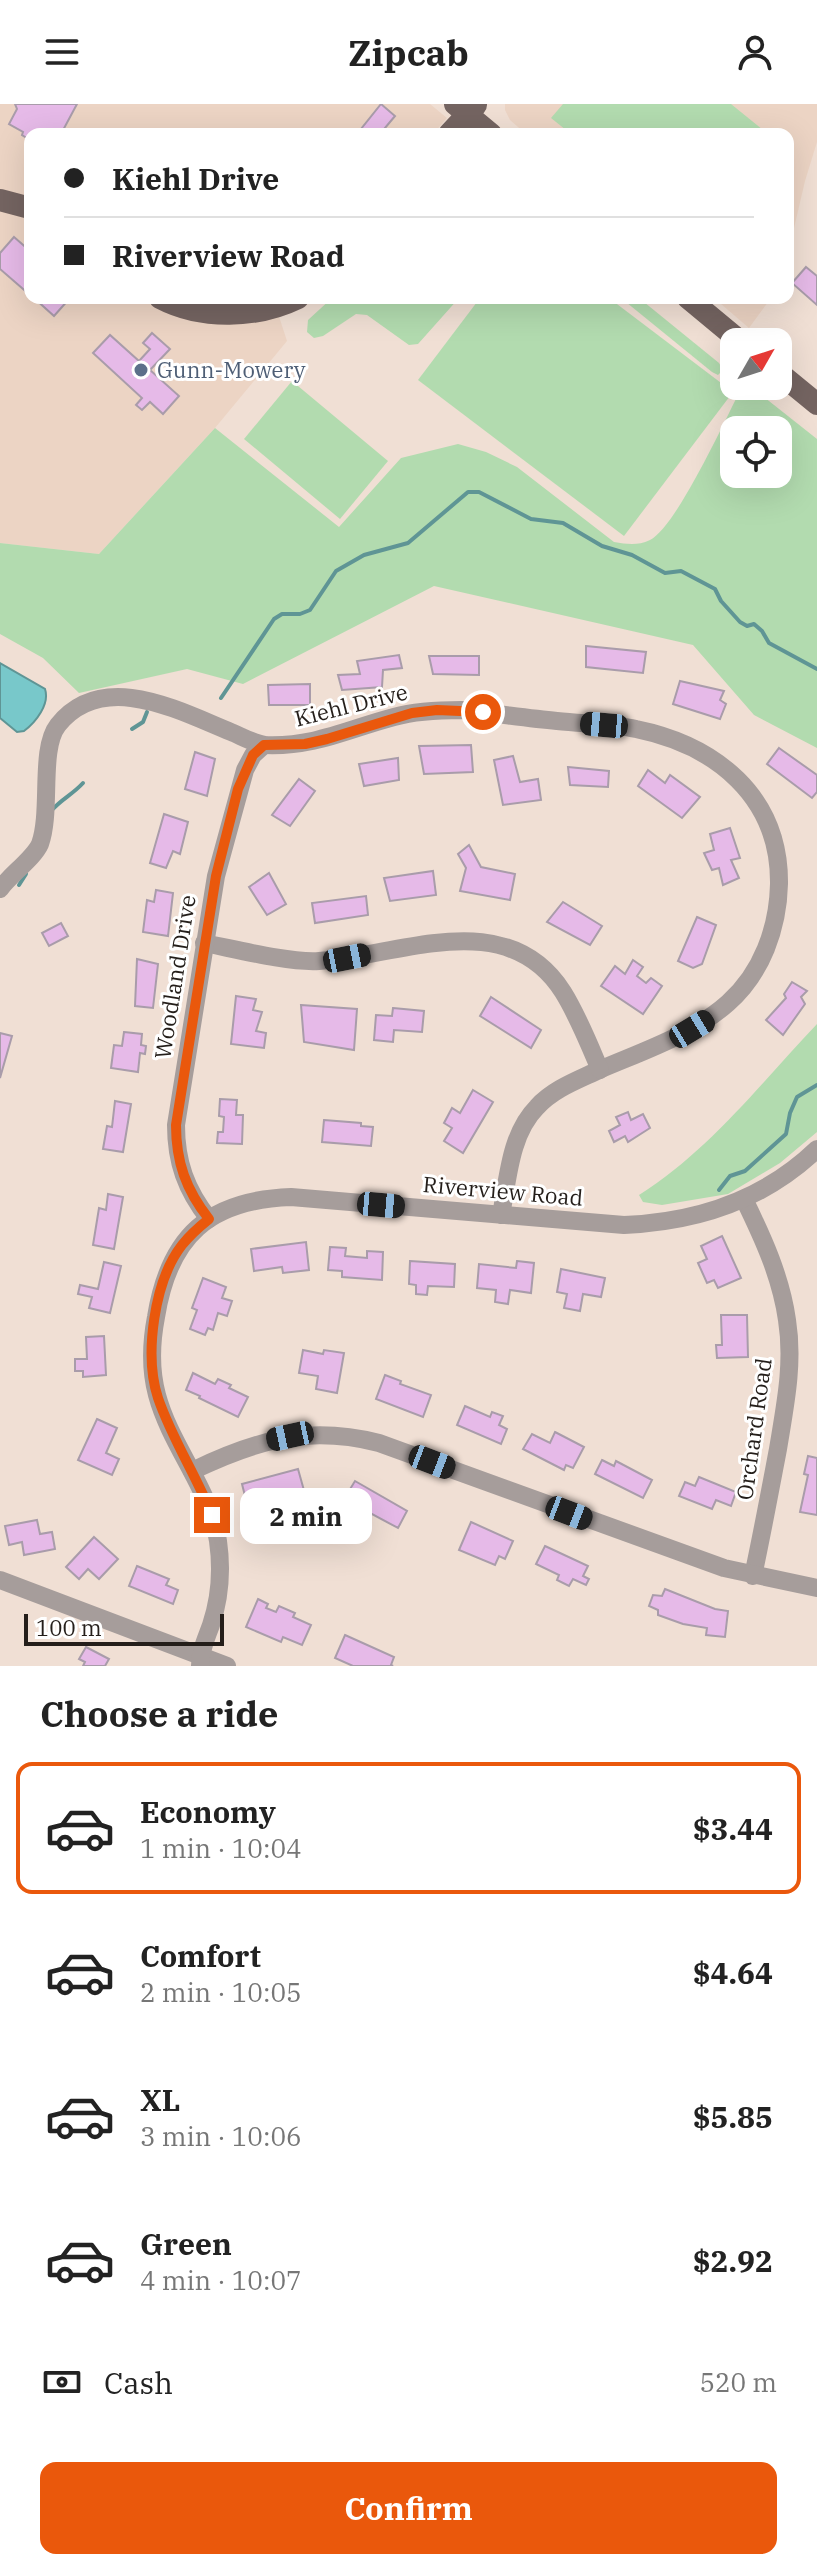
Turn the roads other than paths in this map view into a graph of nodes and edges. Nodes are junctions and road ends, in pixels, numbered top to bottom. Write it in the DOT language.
graph roads {
  1 [pos="466,107"];
  2 [pos="453,128"];
  3 [pos="485,128"];
  4 [pos="0,200"];
  5 [pos="24,206"];
  6 [pos="177,304"];
  7 [pos="282,304"];
  8 [pos="696,304"];
  9 [pos="724,328"];
  10 [pos="792,383"];
  11 [pos="817,404"];
  12 [pos="264,745"];
  13 [pos="0,889"];
  14 [pos="204,943"];
  15 [pos="600,1070"];
  16 [pos="817,1149"];
  17 [pos="744,1199"];
  18 [pos="501,1215"];
  19 [pos="209,1219"];
  20 [pos="192,1471"];
  21 [pos="753,1576"];
  22 [pos="0,1580"];
  23 [pos="817,1588"];
  24 [pos="200,1661"];
  25 [pos="227,1666"];
  1 -- 2 [label="main road"];
  1 -- 3 [label="main road"];
  4 -- 5 [label="main road"];
  6 -- 7 [label="main road"];
  8 -- 9 [label="main road"];
  10 -- 11 [label="main road"];
  12 -- 13 [label="street, Kiehl Drive"];
  12 -- 14 [label="street, Woodland Drive"];
  12 -- 15 [label="street, Kiehl Drive"];
  14 -- 15 [label="street"];
  14 -- 19 [label="street, Woodland Drive"];
  15 -- 18 [label="street, Kiehl Drive"];
  16 -- 17 [label="street, Riverview Road"];
  17 -- 18 [label="street, Riverview Road"];
  17 -- 21 [label="street, Orchard Road"];
  18 -- 19 [label="street, Riverview Road"];
  19 -- 20 [label="street, Riverview Road"];
  20 -- 21 [label="street"];
  20 -- 24 [label="street, Riverview Road"];
  21 -- 23 [label="street"];
  22 -- 24 [label="street"];
  24 -- 25 [label="street"];
}
